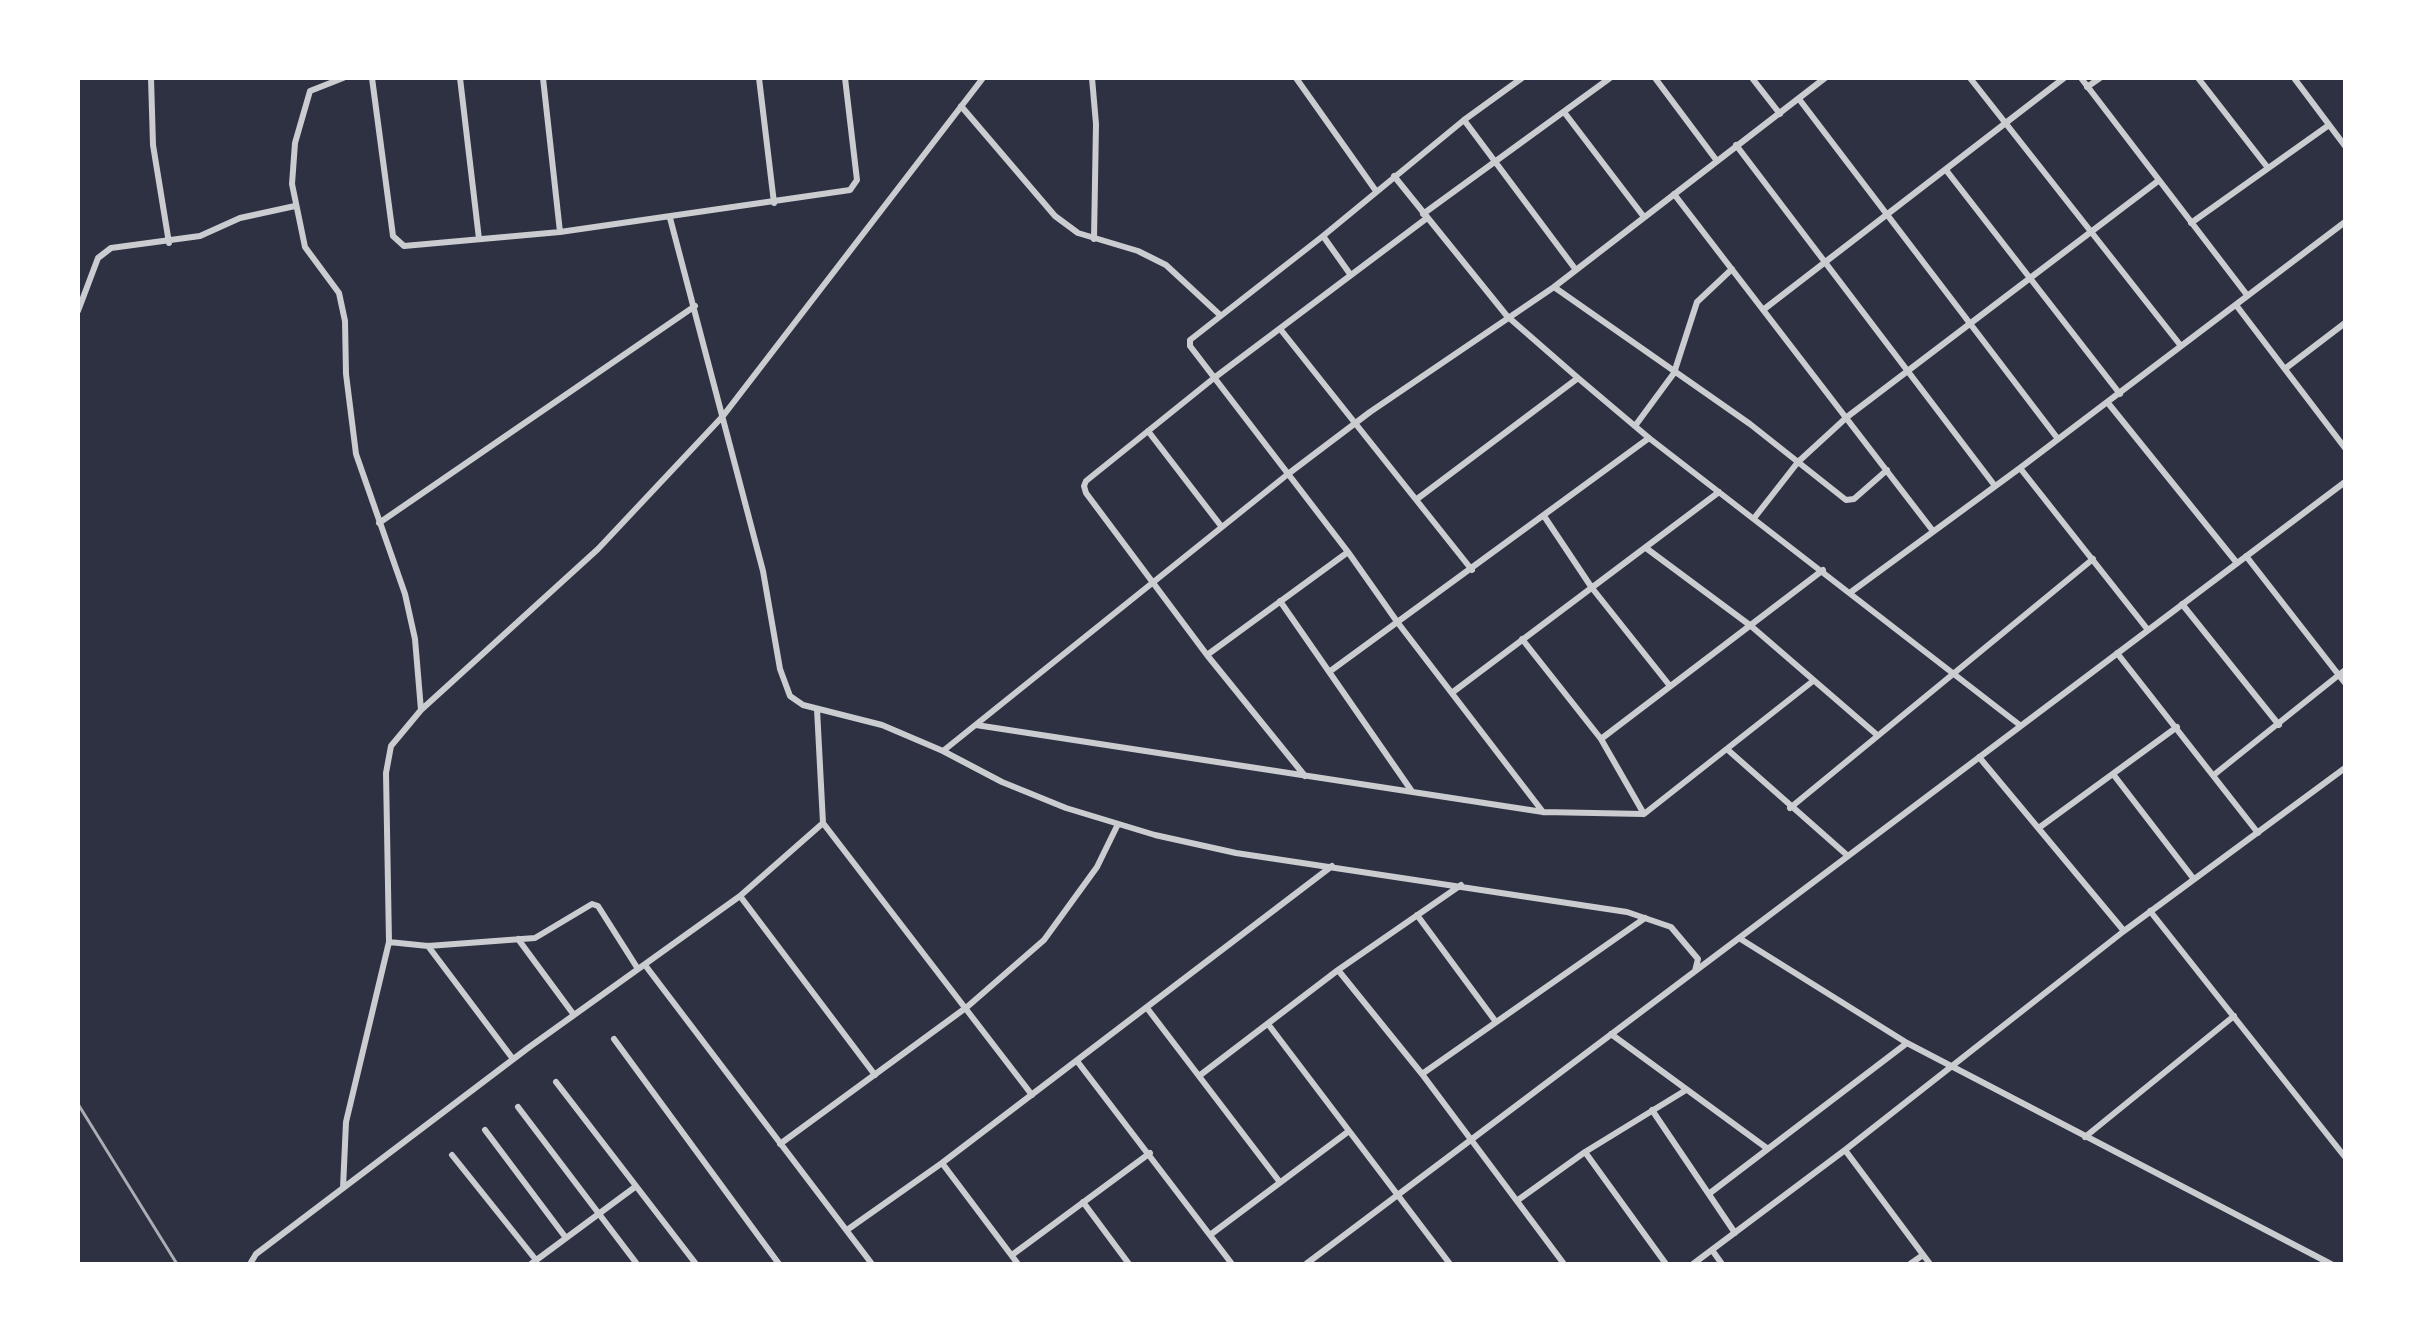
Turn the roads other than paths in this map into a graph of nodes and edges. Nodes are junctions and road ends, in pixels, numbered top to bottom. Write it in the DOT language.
graph roads {
  1 [pos="151,78"];
  2 [pos="343,78"];
  3 [pos="372,78"];
  4 [pos="460,78"];
  5 [pos="543,78"];
  6 [pos="759,78"];
  7 [pos="845,78"];
  8 [pos="983,78"];
  9 [pos="1092,78"];
  10 [pos="1296,78"];
  11 [pos="1502,78"];
  12 [pos="1522,78"];
  13 [pos="1610,78"];
  14 [pos="1655,78"];
  15 [pos="1752,78"];
  16 [pos="1825,78"];
  17 [pos="1970,78"];
  18 [pos="2064,78"];
  19 [pos="2081,78"];
  20 [pos="2100,78"];
  21 [pos="2198,78"];
  22 [pos="2294,78"];
  23 [pos="320,81"];
  24 [pos="2087,87"];
  25 [pos="1506,89"];
  26 [pos="1799,99"];
  27 [pos="961,106"];
  28 [pos="1564,112"];
  29 [pos="1780,114"];
  30 [pos="1464,120"];
  31 [pos="2006,125"];
  32 [pos="2329,125"];
  33 [pos="1736,145"];
  34 [pos="2345,146"];
  35 [pos="1717,161"];
  36 [pos="1495,163"];
  37 [pos="2268,168"];
  38 [pos="1946,170"];
  39 [pos="1394,176"];
  40 [pos="2158,181"];
  41 [pos="1376,191"];
  42 [pos="1674,194"];
  43 [pos="774,203"];
  44 [pos="295,206"];
  45 [pos="1425,216"];
  46 [pos="1886,216"];
  47 [pos="1644,217"];
  48 [pos="670,218"];
  49 [pos="2345,222"];
  50 [pos="2191,223"];
  51 [pos="560,232"];
  52 [pos="2091,232"];
  53 [pos="1323,236"];
  54 [pos="479,239"];
  55 [pos="1094,239"];
  56 [pos="169,243"];
  57 [pos="1824,263"];
  58 [pos="1732,269"];
  59 [pos="1576,270"];
  60 [pos="1350,274"];
  61 [pos="2031,279"];
  62 [pos="1554,287"];
  63 [pos="2247,295"];
  64 [pos="2236,305"];
  65 [pos="695,306"];
  66 [pos="1763,310"];
  67 [pos="78,311"];
  68 [pos="1220,315"];
  69 [pos="1507,316"];
  70 [pos="2345,323"];
  71 [pos="1972,325"];
  72 [pos="1281,330"];
  73 [pos="2181,346"];
  74 [pos="2286,368"];
  75 [pos="1909,371"];
  76 [pos="1674,373"];
  77 [pos="1214,378"];
  78 [pos="1578,378"];
  79 [pos="2120,394"];
  80 [pos="2108,403"];
  81 [pos="723,416"];
  82 [pos="1847,417"];
  83 [pos="1354,426"];
  84 [pos="1635,426"];
  85 [pos="1148,431"];
  86 [pos="1649,438"];
  87 [pos="2058,439"];
  88 [pos="2345,448"];
  89 [pos="1798,462"];
  90 [pos="2020,468"];
  91 [pos="1887,470"];
  92 [pos="1288,474"];
  93 [pos="2345,482"];
  94 [pos="1995,486"];
  95 [pos="1719,492"];
  96 [pos="1417,499"];
  97 [pos="1544,516"];
  98 [pos="1755,517"];
  99 [pos="379,523"];
  100 [pos="1221,526"];
  101 [pos="1933,531"];
  102 [pos="1646,548"];
  103 [pos="1348,552"];
  104 [pos="2246,556"];
  105 [pos="2093,559"];
  106 [pos="2237,563"];
  107 [pos="1472,570"];
  108 [pos="1823,570"];
  109 [pos="1152,580"];
  110 [pos="1592,588"];
  111 [pos="1851,592"];
  112 [pos="1280,601"];
  113 [pos="2182,604"];
  114 [pos="1398,623"];
  115 [pos="1751,626"];
  116 [pos="2148,630"];
  117 [pos="1522,639"];
  118 [pos="2117,653"];
  119 [pos="1207,655"];
  120 [pos="1329,672"];
  121 [pos="1954,672"];
  122 [pos="2342,673"];
  123 [pos="1813,681"];
  124 [pos="2345,683"];
  125 [pos="1670,686"];
  126 [pos="1453,692"];
  127 [pos="817,709"];
  128 [pos="421,710"];
  129 [pos="976,725"];
  130 [pos="2279,725"];
  131 [pos="2021,726"];
  132 [pos="2177,727"];
  133 [pos="1876,734"];
  134 [pos="1601,739"];
  135 [pos="1728,750"];
  136 [pos="943,751"];
  137 [pos="1979,757"];
  138 [pos="2345,768"];
  139 [pos="2113,774"];
  140 [pos="2215,774"];
  141 [pos="1305,776"];
  142 [pos="1411,790"];
  143 [pos="1790,808"];
  144 [pos="1543,812"];
  145 [pos="1644,814"];
  146 [pos="823,823"];
  147 [pos="1118,824"];
  148 [pos="2040,827"];
  149 [pos="2258,833"];
  150 [pos="1848,856"];
  151 [pos="1332,866"];
  152 [pos="2193,878"];
  153 [pos="1461,885"];
  154 [pos="740,896"];
  155 [pos="2150,911"];
  156 [pos="1417,915"];
  157 [pos="1645,918"];
  158 [pos="2124,931"];
  159 [pos="1739,938"];
  160 [pos="518,939"];
  161 [pos="389,942"];
  162 [pos="428,946"];
  163 [pos="641,967"];
  164 [pos="1338,970"];
  165 [pos="1695,971"];
  166 [pos="967,1007"];
  167 [pos="1147,1008"];
  168 [pos="574,1015"];
  169 [pos="2234,1016"];
  170 [pos="1496,1022"];
  171 [pos="1268,1024"];
  172 [pos="1611,1034"];
  173 [pos="614,1039"];
  174 [pos="1907,1043"];
  175 [pos="513,1059"];
  176 [pos="1077,1061"];
  177 [pos="1951,1064"];
  178 [pos="1422,1074"];
  179 [pos="875,1075"];
  180 [pos="1199,1076"];
  181 [pos="556,1082"];
  182 [pos="1686,1090"];
  183 [pos="1032,1095"];
  184 [pos="518,1107"];
  185 [pos="1652,1110"];
  186 [pos="485,1130"];
  187 [pos="1349,1131"];
  188 [pos="2085,1137"];
  189 [pos="1471,1139"];
  190 [pos="780,1144"];
  191 [pos="1768,1149"];
  192 [pos="1845,1150"];
  193 [pos="1585,1152"];
  194 [pos="1150,1153"];
  195 [pos="452,1155"];
  196 [pos="2345,1157"];
  197 [pos="942,1163"];
  198 [pos="1279,1181"];
  199 [pos="635,1187"];
  200 [pos="343,1188"];
  201 [pos="1710,1193"];
  202 [pos="1399,1194"];
  203 [pos="1518,1200"];
  204 [pos="1083,1202"];
  205 [pos="598,1214"];
  206 [pos="847,1230"];
  207 [pos="1735,1233"];
  208 [pos="1210,1235"];
  209 [pos="566,1238"];
  210 [pos="1712,1250"];
  211 [pos="1012,1255"];
  212 [pos="1923,1255"];
  213 [pos="534,1262"];
  214 [pos="250,1264"];
  215 [pos="637,1264"];
  216 [pos="696,1264"];
  217 [pos="779,1264"];
  218 [pos="872,1264"];
  219 [pos="1018,1264"];
  220 [pos="1129,1264"];
  221 [pos="1232,1264"];
  222 [pos="1306,1264"];
  223 [pos="1450,1264"];
  224 [pos="1564,1264"];
  225 [pos="1666,1264"];
  226 [pos="1693,1264"];
  227 [pos="1722,1264"];
  228 [pos="1910,1264"];
  229 [pos="1930,1264"];
  230 [pos="2331,1264"];
  1 -- 56 [label="street"];
  2 -- 23 [label="street"];
  3 -- 54 [label="street"];
  4 -- 54 [label="street"];
  5 -- 51 [label="street"];
  6 -- 43 [label="street"];
  7 -- 43 [label="street"];
  8 -- 27 [label="street"];
  9 -- 55 [label="street"];
  10 -- 41 [label="street"];
  11 -- 25 [label="street"];
  12 -- 25 [label="street"];
  13 -- 28 [label="street"];
  14 -- 35 [label="street"];
  15 -- 29 [label="street"];
  16 -- 26 [label="street"];
  17 -- 31 [label="street"];
  18 -- 31 [label="street"];
  19 -- 24 [label="street"];
  20 -- 24 [label="street"];
  21 -- 37 [label="street"];
  22 -- 32 [label="street"];
  23 -- 44 [label="street"];
  24 -- 40 [label="street"];
  25 -- 30 [label="street"];
  26 -- 29 [label="street"];
  26 -- 46 [label="street"];
  27 -- 55 [label="street"];
  27 -- 81 [label="street"];
  28 -- 36 [label="street"];
  28 -- 47 [label="street"];
  29 -- 33 [label="street"];
  30 -- 36 [label="street"];
  30 -- 39 [label="street"];
  31 -- 38 [label="street"];
  31 -- 52 [label="street"];
  32 -- 34 [label="street"];
  32 -- 37 [label="street"];
  33 -- 35 [label="street"];
  33 -- 57 [label="street"];
  35 -- 42 [label="street"];
  36 -- 45 [label="street"];
  36 -- 59 [label="street"];
  37 -- 50 [label="street"];
  38 -- 46 [label="street"];
  38 -- 61 [label="street"];
  39 -- 41 [label="street"];
  39 -- 45 [label="street"];
  40 -- 50 [label="street"];
  40 -- 52 [label="street"];
  41 -- 53 [label="street"];
  42 -- 47 [label="street"];
  42 -- 58 [label="street"];
  43 -- 48 [label="street"];
  44 -- 56 [label="street"];
  44 -- 99 [label="street"];
  45 -- 60 [label="street"];
  45 -- 69 [label="street"];
  46 -- 57 [label="street"];
  46 -- 71 [label="street"];
  47 -- 59 [label="street"];
  48 -- 51 [label="street"];
  48 -- 65 [label="street"];
  49 -- 63 [label="street"];
  50 -- 63 [label="street"];
  51 -- 54 [label="street"];
  52 -- 61 [label="street"];
  52 -- 73 [label="street"];
  53 -- 60 [label="street"];
  53 -- 68 [label="street"];
  55 -- 68 [label="street"];
  56 -- 67 [label="street"];
  57 -- 66 [label="street"];
  57 -- 75 [label="street"];
  58 -- 66 [label="street"];
  58 -- 76 [label="street"];
  59 -- 62 [label="street"];
  60 -- 72 [label="street"];
  61 -- 71 [label="street"];
  61 -- 79 [label="street"];
  62 -- 69 [label="street"];
  62 -- 76 [label="street"];
  63 -- 64 [label="street"];
  64 -- 73 [label="street"];
  64 -- 74 [label="street"];
  65 -- 81 [label="street"];
  65 -- 99 [label="street"];
  66 -- 82 [label="street"];
  68 -- 77 [label="street"];
  69 -- 78 [label="street"];
  69 -- 83 [label="street"];
  70 -- 74 [label="street"];
  71 -- 75 [label="street"];
  71 -- 87 [label="street"];
  72 -- 77 [label="street"];
  72 -- 83 [label="street"];
  73 -- 79 [label="street"];
  74 -- 88 [label="street"];
  75 -- 82 [label="street"];
  75 -- 94 [label="street"];
  76 -- 84 [label="street"];
  76 -- 89 [label="street"];
  77 -- 85 [label="street"];
  77 -- 92 [label="street"];
  78 -- 84 [label="street"];
  78 -- 96 [label="street"];
  79 -- 80 [label="street"];
  80 -- 87 [label="street"];
  80 -- 106 [label="street"];
  81 -- 127 [label="street"];
  81 -- 128 [label="street"];
  82 -- 89 [label="street"];
  82 -- 91 [label="street"];
  83 -- 92 [label="street"];
  83 -- 96 [label="street"];
  84 -- 86 [label="street"];
  85 -- 100 [label="street"];
  85 -- 109 [label="street"];
  86 -- 95 [label="street"];
  86 -- 97 [label="street"];
  87 -- 90 [label="street"];
  89 -- 91 [label="street"];
  89 -- 98 [label="street"];
  90 -- 94 [label="street"];
  90 -- 105 [label="street"];
  91 -- 101 [label="street"];
  92 -- 100 [label="street"];
  92 -- 103 [label="street"];
  93 -- 104 [label="street"];
  94 -- 101 [label="street"];
  95 -- 98 [label="street"];
  95 -- 102 [label="street"];
  96 -- 107 [label="street"];
  97 -- 107 [label="street"];
  97 -- 110 [label="street"];
  98 -- 108 [label="street"];
  99 -- 128 [label="street"];
  100 -- 109 [label="street"];
  101 -- 111 [label="street"];
  102 -- 110 [label="street"];
  102 -- 115 [label="street"];
  103 -- 112 [label="street"];
  103 -- 114 [label="street"];
  104 -- 106 [label="street"];
  104 -- 122 [label="street"];
  105 -- 116 [label="street"];
  105 -- 121 [label="street"];
  106 -- 113 [label="street"];
  107 -- 114 [label="street"];
  108 -- 111 [label="street"];
  108 -- 115 [label="street"];
  109 -- 119 [label="street"];
  109 -- 129 [label="street"];
  110 -- 117 [label="street"];
  110 -- 125 [label="street"];
  111 -- 121 [label="street"];
  112 -- 119 [label="street"];
  112 -- 120 [label="street"];
  113 -- 116 [label="street"];
  113 -- 130 [label="street"];
  114 -- 120 [label="street"];
  114 -- 126 [label="street"];
  115 -- 123 [label="street"];
  115 -- 125 [label="street"];
  116 -- 118 [label="street"];
  117 -- 126 [label="street"];
  117 -- 134 [label="street"];
  118 -- 131 [label="street"];
  118 -- 132 [label="street"];
  119 -- 141 [label="street"];
  120 -- 142 [label="street"];
  121 -- 131 [label="street"];
  121 -- 133 [label="street"];
  122 -- 124 [label="street"];
  122 -- 130 [label="street"];
  123 -- 133 [label="street"];
  123 -- 135 [label="street"];
  125 -- 134 [label="street"];
  126 -- 144 [label="street"];
  127 -- 136 [label="street"];
  127 -- 146 [label="street"];
  128 -- 161 [label="street"];
  129 -- 136 [label="street"];
  129 -- 141 [label="street"];
  130 -- 140 [label="street"];
  131 -- 137 [label="street"];
  132 -- 139 [label="street"];
  132 -- 140 [label="street"];
  133 -- 143 [label="street"];
  134 -- 145 [label="street"];
  135 -- 143 [label="street"];
  135 -- 145 [label="street"];
  136 -- 147 [label="street"];
  137 -- 148 [label="street"];
  137 -- 150 [label="street"];
  138 -- 149 [label="street"];
  139 -- 148 [label="street"];
  139 -- 152 [label="street"];
  140 -- 149 [label="street"];
  141 -- 142 [label="street"];
  142 -- 144 [label="street"];
  143 -- 150 [label="street"];
  144 -- 145 [label="street"];
  146 -- 154 [label="street"];
  146 -- 166 [label="street"];
  147 -- 151 [label="street"];
  147 -- 166 [label="street"];
  148 -- 158 [label="street"];
  149 -- 152 [label="street"];
  150 -- 159 [label="street"];
  151 -- 153 [label="street"];
  151 -- 167 [label="street"];
  152 -- 155 [label="street"];
  153 -- 156 [label="street"];
  153 -- 157 [label="street"];
  154 -- 163 [label="street"];
  154 -- 179 [label="street"];
  155 -- 158 [label="street"];
  155 -- 169 [label="street"];
  156 -- 164 [label="street"];
  156 -- 170 [label="street"];
  157 -- 165 [label="street"];
  157 -- 170 [label="street"];
  158 -- 177 [label="street"];
  159 -- 165 [label="street"];
  159 -- 174 [label="street"];
  160 -- 162 [label="street"];
  160 -- 163 [label="street"];
  160 -- 168 [label="street"];
  161 -- 162 [label="street"];
  161 -- 200 [label="street"];
  162 -- 175 [label="street"];
  163 -- 168 [label="street"];
  163 -- 190 [label="street"];
  164 -- 171 [label="street"];
  164 -- 178 [label="street"];
  165 -- 172 [label="street"];
  166 -- 179 [label="street"];
  166 -- 183 [label="street"];
  167 -- 176 [label="street"];
  167 -- 180 [label="street"];
  168 -- 175 [label="street"];
  169 -- 188 [label="street"];
  169 -- 196 [label="street"];
  170 -- 178 [label="street"];
  171 -- 180 [label="street"];
  171 -- 187 [label="street"];
  172 -- 182 [label="street"];
  172 -- 189 [label="street"];
  173 -- 217 [label="street"];
  174 -- 177 [label="street"];
  174 -- 191 [label="street"];
  175 -- 200 [label="street"];
  176 -- 183 [label="street"];
  176 -- 194 [label="street"];
  177 -- 188 [label="street"];
  177 -- 192 [label="street"];
  178 -- 189 [label="street"];
  179 -- 190 [label="street"];
  180 -- 198 [label="street"];
  181 -- 199 [label="street"];
  182 -- 185 [label="street"];
  182 -- 191 [label="street"];
  183 -- 197 [label="street"];
  184 -- 205 [label="street"];
  185 -- 193 [label="street"];
  185 -- 201 [label="street"];
  186 -- 209 [label="street"];
  187 -- 198 [label="street"];
  187 -- 202 [label="street"];
  188 -- 230 [label="street"];
  189 -- 202 [label="street"];
  189 -- 203 [label="street"];
  190 -- 206 [label="street"];
  191 -- 201 [label="street"];
  192 -- 207 [label="street"];
  192 -- 212 [label="street"];
  193 -- 203 [label="street"];
  193 -- 225 [label="street"];
  194 -- 204 [label="street"];
  194 -- 208 [label="street"];
  195 -- 213 [label="street"];
  197 -- 206 [label="street"];
  197 -- 211 [label="street"];
  198 -- 208 [label="street"];
  199 -- 205 [label="street"];
  199 -- 216 [label="street"];
  200 -- 214 [label="street"];
  201 -- 207 [label="street"];
  202 -- 222 [label="street"];
  202 -- 223 [label="street"];
  203 -- 224 [label="street"];
  204 -- 211 [label="street"];
  204 -- 220 [label="street"];
  205 -- 209 [label="street"];
  205 -- 215 [label="street"];
  206 -- 218 [label="street"];
  207 -- 210 [label="street"];
  208 -- 221 [label="street"];
  209 -- 213 [label="street"];
  210 -- 226 [label="street"];
  210 -- 227 [label="street"];
  211 -- 219 [label="street"];
  212 -- 228 [label="street"];
  212 -- 229 [label="street"];
}
